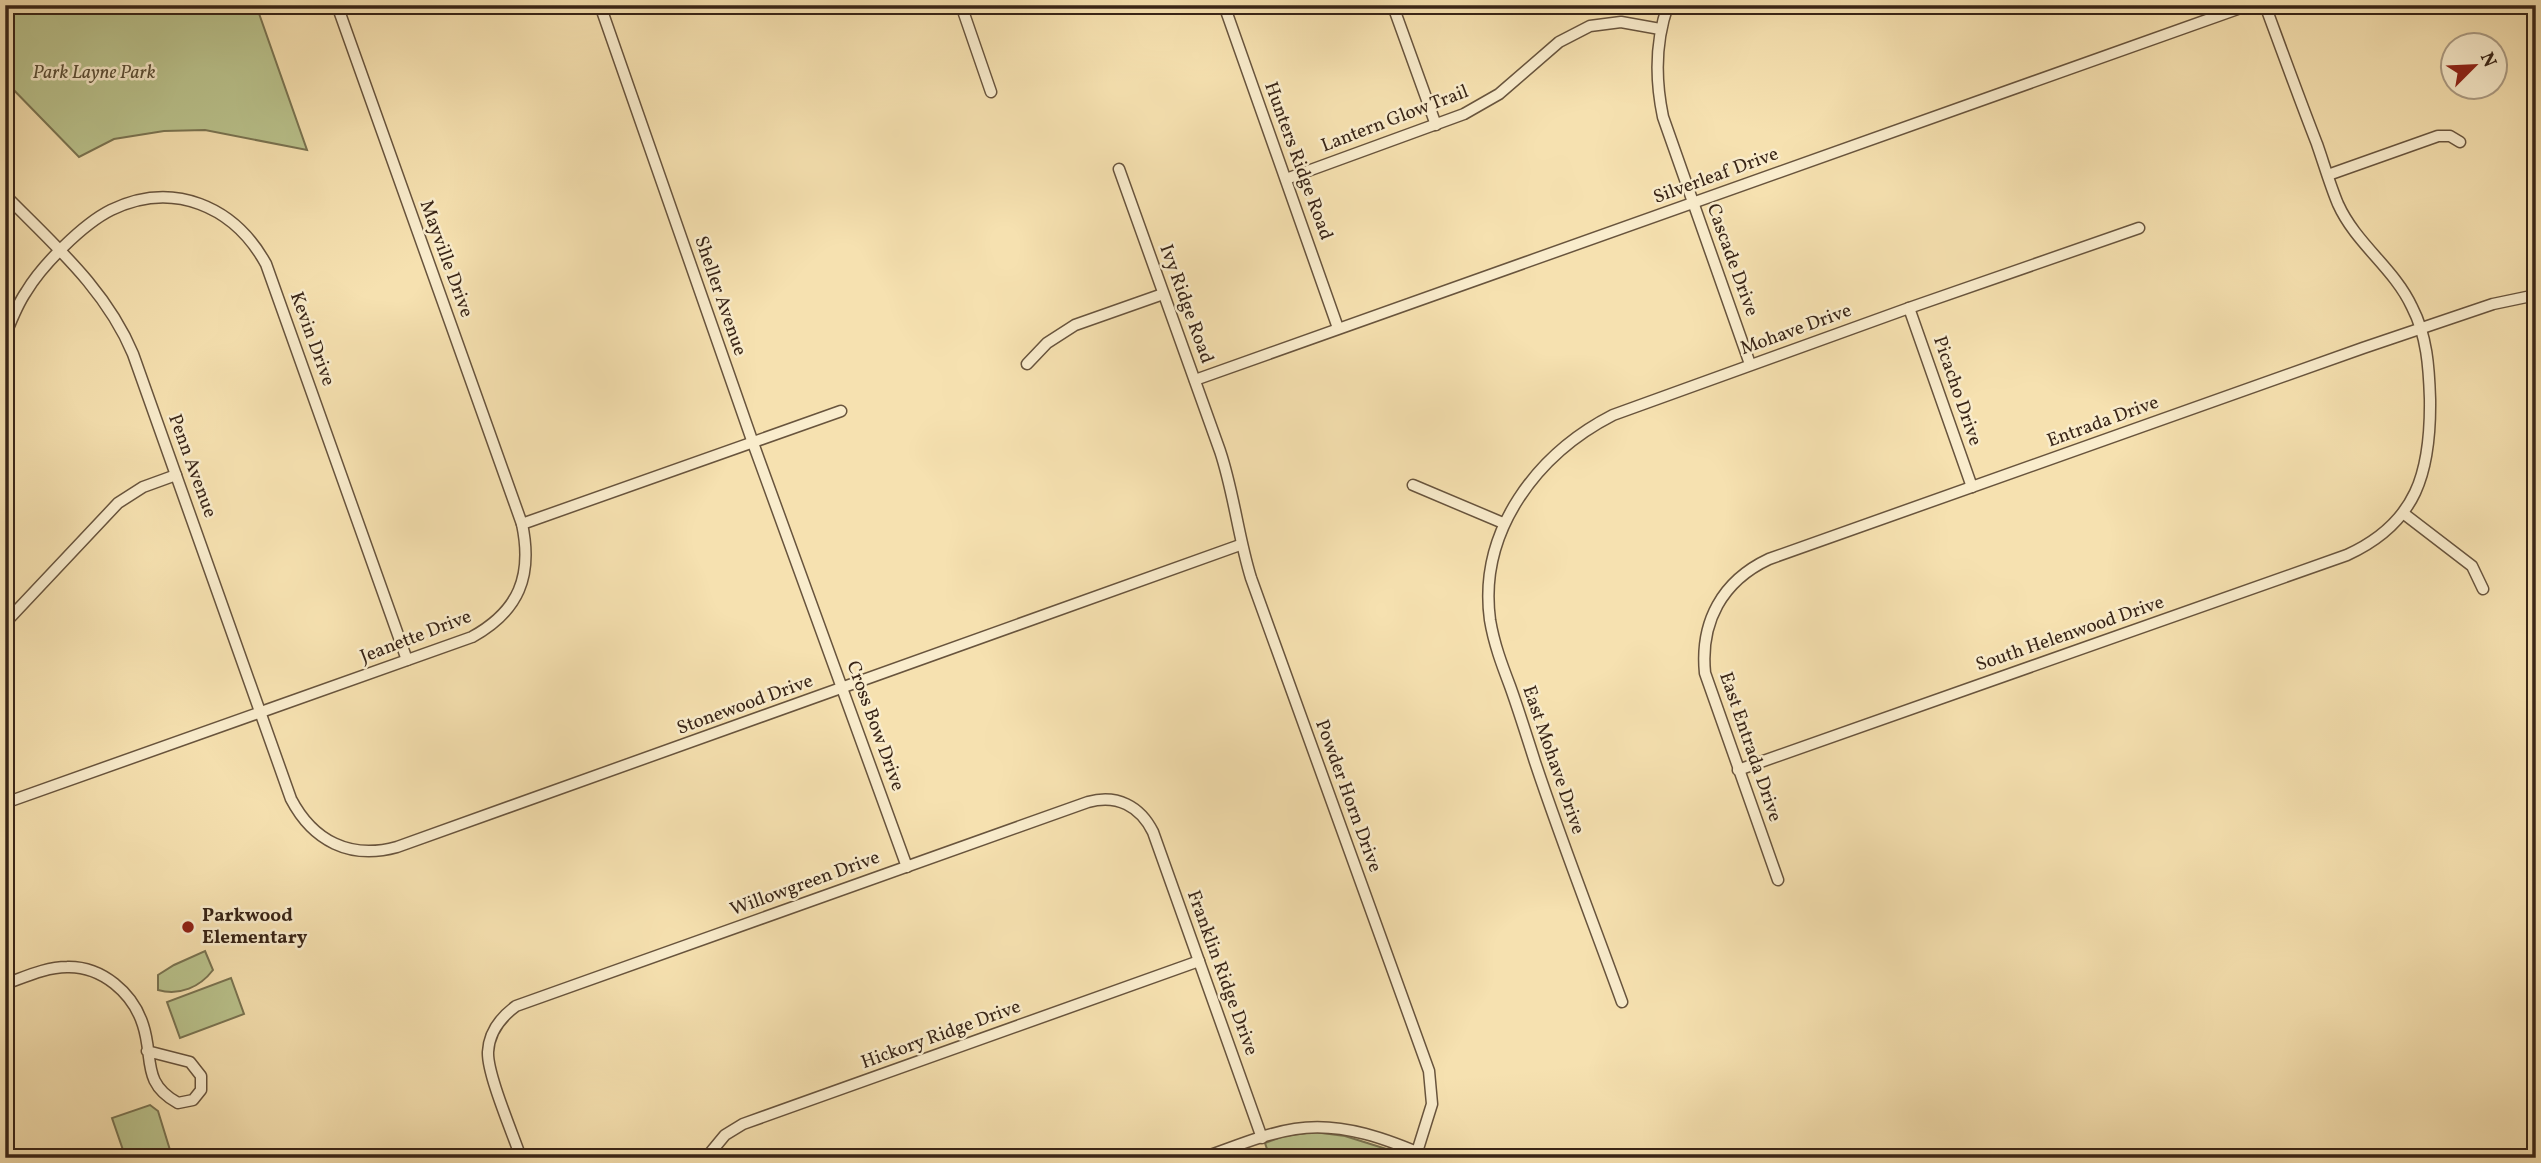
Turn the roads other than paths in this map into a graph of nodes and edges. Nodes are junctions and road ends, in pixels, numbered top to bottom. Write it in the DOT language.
graph roads {
  1 [pos="337,5"];
  2 [pos="600,5"];
  3 [pos="961,5"];
  4 [pos="1224,5"];
  5 [pos="1668,5"];
  6 [pos="2249,5"];
  7 [pos="2265,5"];
  8 [pos="1393,6"];
  9 [pos="1660,29"];
  10 [pos="991,92"];
  11 [pos="1436,125"];
  12 [pos="2460,142"];
  13 [pos="1119,169"];
  14 [pos="2328,174"];
  15 [pos="1286,179"];
  16 [pos="5,195"];
  17 [pos="1693,203"];
  18 [pos="2139,228"];
  19 [pos="61,251"];
  20 [pos="1163,294"];
  21 [pos="2536,295"];
  22 [pos="1909,308"];
  23 [pos="1339,328"];
  24 [pos="2421,328"];
  25 [pos="5,336"];
  26 [pos="1027,364"];
  27 [pos="1750,364"];
  28 [pos="1195,380"];
  29 [pos="841,411"];
  30 [pos="753,443"];
  31 [pos="1220,451"];
  32 [pos="176,475"];
  33 [pos="1413,485"];
  34 [pos="1972,487"];
  35 [pos="2403,513"];
  36 [pos="1503,523"];
  37 [pos="522,524"];
  38 [pos="1240,545"];
  39 [pos="2483,589"];
  40 [pos="810,597"];
  41 [pos="1709,622"];
  42 [pos="5,623"];
  43 [pos="407,660"];
  44 [pos="843,689"];
  45 [pos="261,712"];
  46 [pos="1738,771"];
  47 [pos="285,784"];
  48 [pos="5,803"];
  49 [pos="1147,821"];
  50 [pos="907,867"];
  51 [pos="1778,880"];
  52 [pos="1199,961"];
  53 [pos="5,984"];
  54 [pos="1622,1002"];
  55 [pos="147,1051"];
  56 [pos="1262,1138"];
  57 [pos="1417,1152"];
  58 [pos="521,1158"];
  59 [pos="705,1158"];
  60 [pos="1202,1158"];
  61 [pos="1431,1158"];
  1 -- 37 [label="street, Mayville Drive"];
  2 -- 30 [label="street, Sheller Avenue"];
  3 -- 10 [label="street"];
  4 -- 15 [label="street, Hunters Ridge Road"];
  5 -- 9 [label="street, Cascade Drive"];
  6 -- 17 [label="street, Silverleaf Drive"];
  7 -- 14 [label="street, South Helenwood Drive"];
  8 -- 11 [label="street"];
  9 -- 11 [label="street, Lantern Glow Trail"];
  9 -- 17 [label="street, Cascade Drive"];
  11 -- 15 [label="street, Lantern Glow Trail"];
  12 -- 14 [label="street"];
  13 -- 20 [label="street, Ivy Ridge Road"];
  14 -- 24 [label="street, South Helenwood Drive"];
  15 -- 23 [label="street, Hunters Ridge Road"];
  16 -- 19 [label="street, Penn Avenue"];
  17 -- 23 [label="street, Silverleaf Drive"];
  17 -- 27 [label="street, Cascade Drive"];
  18 -- 22 [label="street, Mohave Drive"];
  19 -- 25 [label="street, Kevin Drive"];
  19 -- 32 [label="street, Penn Avenue"];
  19 -- 43 [label="street, Kevin Drive"];
  20 -- 26 [label="street"];
  20 -- 28 [label="street, Ivy Ridge Road"];
  21 -- 24 [label="street, Entrada Drive"];
  22 -- 27 [label="street, Mohave Drive"];
  22 -- 34 [label="street, Picacho Drive"];
  23 -- 28 [label="street, Silverleaf Drive"];
  24 -- 34 [label="street, Entrada Drive"];
  24 -- 35 [label="street, South Helenwood Drive"];
  27 -- 36 [label="street, Mohave Drive"];
  28 -- 31 [label="street, Ivy Ridge Road"];
  29 -- 30 [label="street"];
  30 -- 37 [label="street"];
  30 -- 40 [label="street, Sheller Avenue"];
  31 -- 38 [label="street, Powder Horn Drive"];
  32 -- 42 [label="street"];
  32 -- 45 [label="street, Penn Avenue"];
  33 -- 36 [label="street"];
  34 -- 41 [label="street, Entrada Drive"];
  35 -- 39 [label="street"];
  35 -- 46 [label="street, South Helenwood Drive"];
  36 -- 54 [label="street, East Mohave Drive"];
  37 -- 43 [label="street, Jeanette Drive"];
  38 -- 44 [label="street, Stonewood Drive"];
  38 -- 57 [label="street, Powder Horn Drive"];
  40 -- 44 [label="street, Cross Bow Drive"];
  41 -- 46 [label="street, East Entrada Drive"];
  43 -- 45 [label="street, Jeanette Drive"];
  44 -- 47 [label="street, Stonewood Drive"];
  44 -- 50 [label="street, Cross Bow Drive"];
  45 -- 47 [label="street, Penn Avenue"];
  45 -- 48 [label="street, Jeanette Drive"];
  46 -- 51 [label="street, East Entrada Drive"];
  49 -- 50 [label="street, Willowgreen Drive"];
  49 -- 52 [label="street, Franklin Ridge Drive"];
  50 -- 58 [label="street, Willowgreen Drive"];
  52 -- 56 [label="street, Franklin Ridge Drive"];
  52 -- 59 [label="street, Hickory Ridge Drive"];
  53 -- 55 [label="street"];
  55 -- 55 [label="street"];
  56 -- 57 [label="street"];
  56 -- 60 [label="street"];
  57 -- 61 [label="street"];
}
